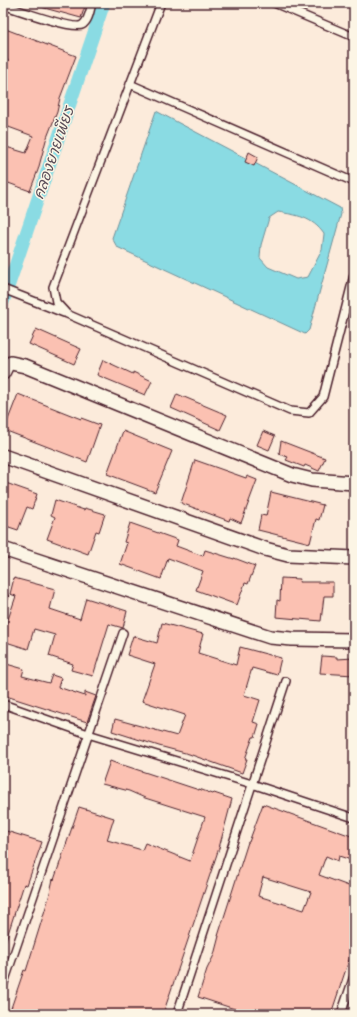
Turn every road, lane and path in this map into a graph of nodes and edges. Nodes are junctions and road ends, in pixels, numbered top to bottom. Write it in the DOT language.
graph roads {
  1 [pos="92,3"];
  2 [pos="161,3"];
  3 [pos="274,3"];
  4 [pos="3,5"];
  5 [pos="354,36"];
  6 [pos="130,84"];
  7 [pos="354,182"];
  8 [pos="354,275"];
  9 [pos="3,289"];
  10 [pos="67,314"];
  11 [pos="3,373"];
  12 [pos="3,456"];
  13 [pos="354,483"];
  14 [pos="3,549"];
  15 [pos="354,558"];
  16 [pos="123,633"];
  17 [pos="354,640"];
  18 [pos="286,681"];
  19 [pos="3,704"];
  20 [pos="88,734"];
  21 [pos="252,784"];
  22 [pos="354,818"];
  23 [pos="354,976"];
  24 [pos="3,986"];
  25 [pos="178,1014"];
  26 [pos="341,1014"];
  1 -- 4 [label="lane"];
  2 -- 6 [label="lane"];
  3 -- 5 [label="lane"];
  6 -- 7 [label="lane"];
  6 -- 10 [label="lane"];
  8 -- 10 [label="lane"];
  9 -- 10 [label="lane"];
  11 -- 13 [label="street"];
  12 -- 15 [label="street"];
  14 -- 17 [label="street"];
  16 -- 20 [label="lane"];
  18 -- 21 [label="lane"];
  19 -- 20 [label="lane"];
  20 -- 21 [label="lane"];
  20 -- 24 [label="lane"];
  21 -- 22 [label="lane"];
  21 -- 25 [label="lane"];
  23 -- 26 [label="lane"];
}
